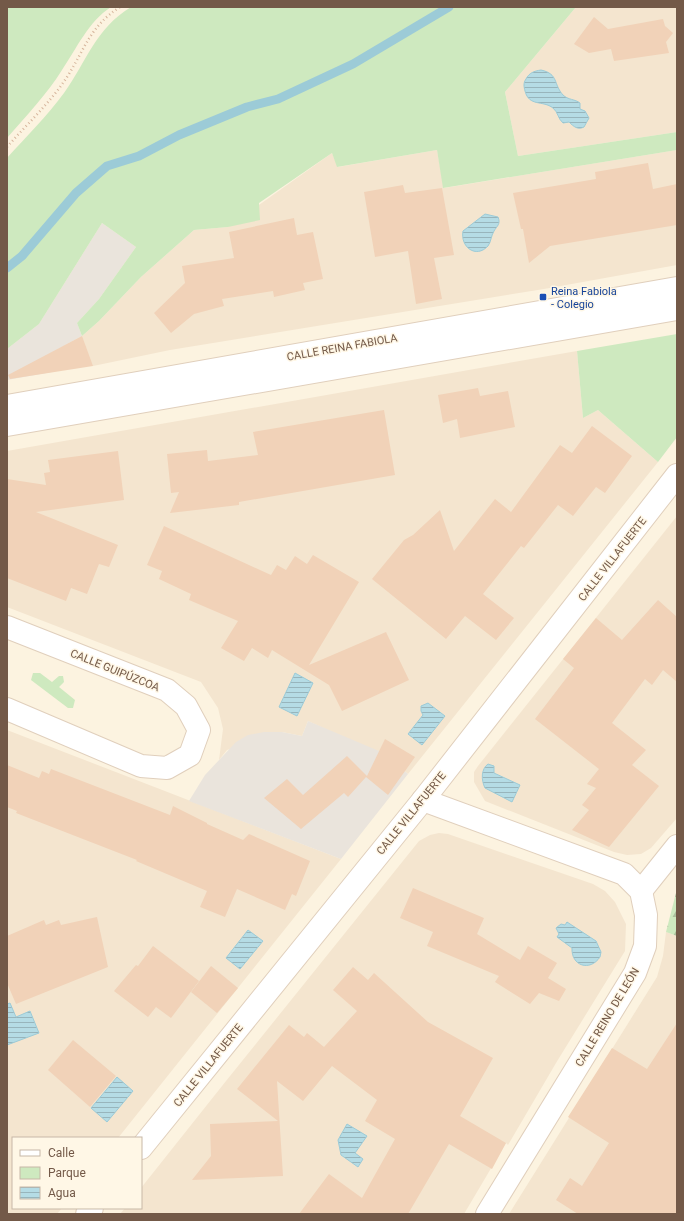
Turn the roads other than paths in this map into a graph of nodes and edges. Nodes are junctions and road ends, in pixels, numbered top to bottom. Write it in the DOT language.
graph roads {
  1 [pos="677,288"];
  2 [pos="677,309"];
  3 [pos="7,406"];
  4 [pos="7,425"];
  5 [pos="677,475"];
  6 [pos="7,627"];
  7 [pos="7,709"];
  8 [pos="423,800"];
  9 [pos="677,846"];
  10 [pos="641,891"];
  11 [pos="142,1147"];
  12 [pos="487,1214"];
  1 -- 3 [label="street, CALLE REINA FABIOLA"];
  2 -- 4 [label="street, CALLE REINA FABIOLA"];
  5 -- 8 [label="street, CALLE VILLAFUERTE"];
  6 -- 7 [label="street, CALLE GUIPÚZCOA"];
  8 -- 10 [label="street"];
  8 -- 11 [label="street, CALLE VILLAFUERTE"];
  9 -- 10 [label="street"];
  10 -- 12 [label="street, CALLE REINO DE LEÓN"];
}
